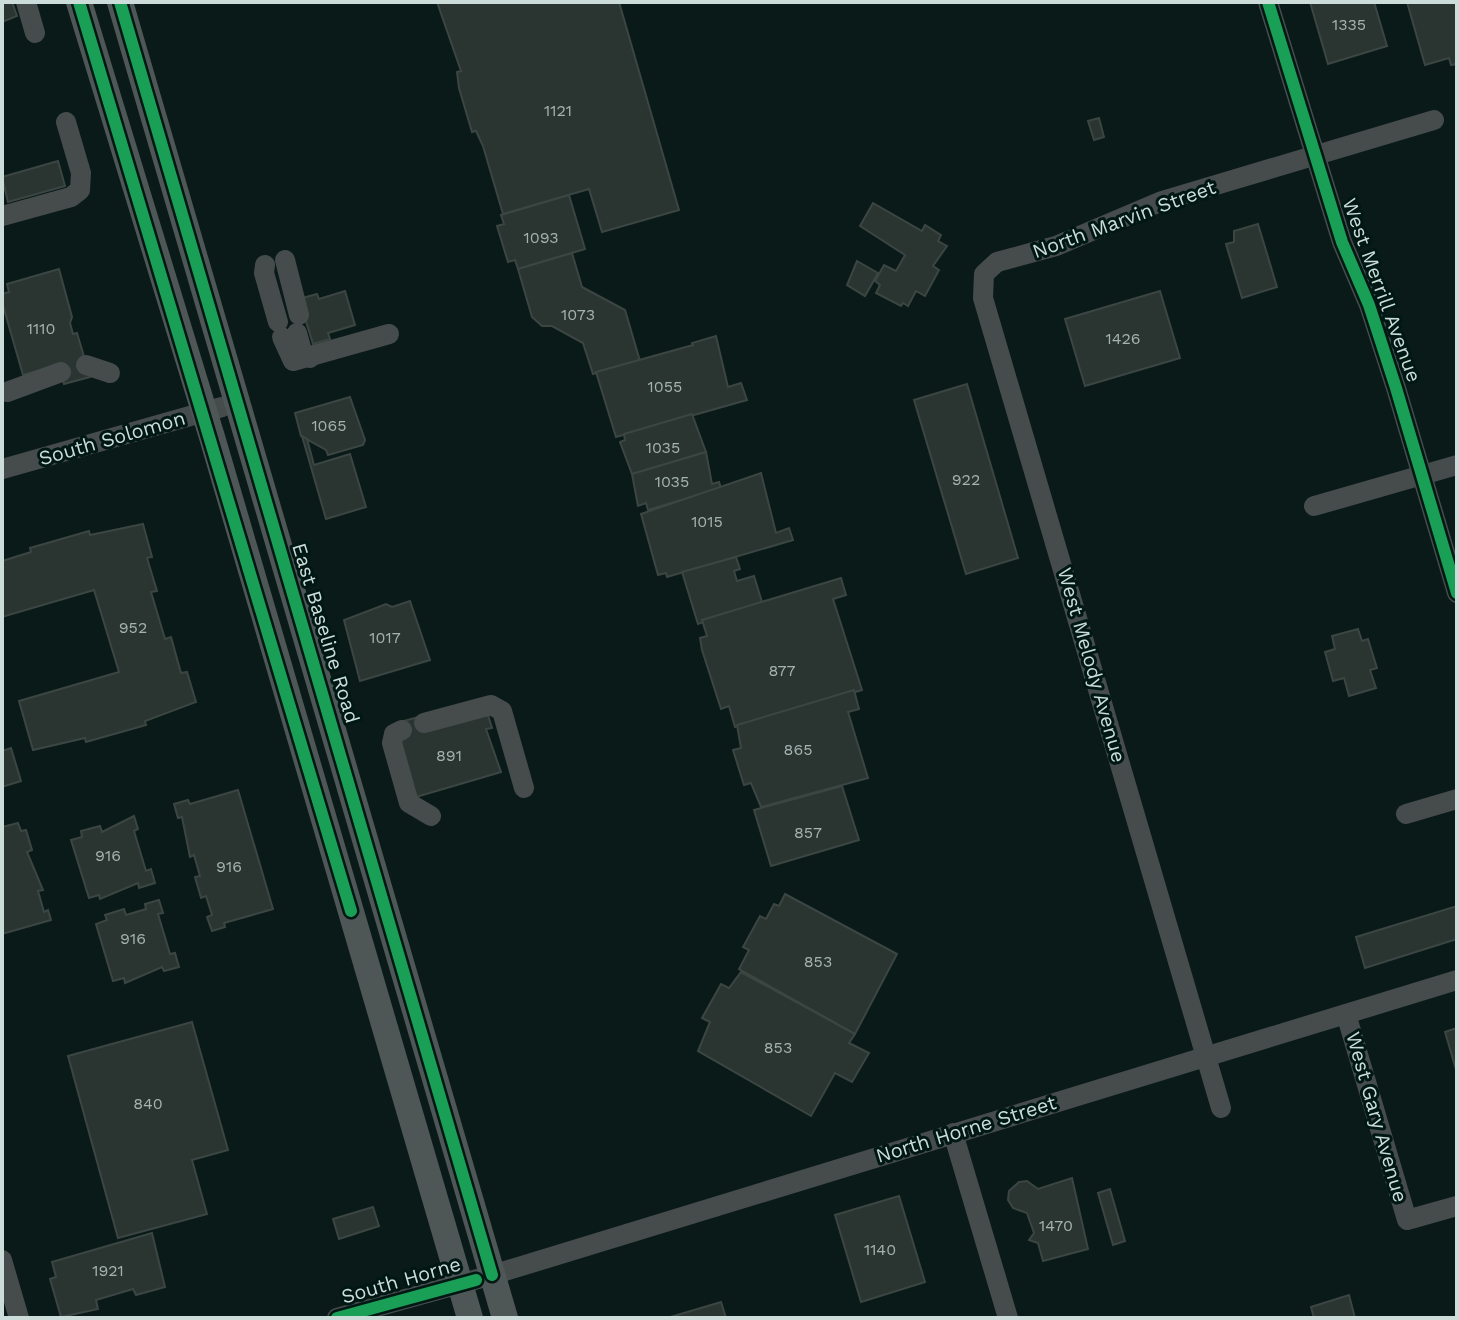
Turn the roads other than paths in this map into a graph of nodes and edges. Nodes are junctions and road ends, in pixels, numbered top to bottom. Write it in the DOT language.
graph roads {
  1 [pos="26,2"];
  2 [pos="79,2"];
  3 [pos="120,2"];
  4 [pos="1268,2"];
  5 [pos="35,33"];
  6 [pos="1434,120"];
  7 [pos="66,122"];
  8 [pos="1314,157"];
  9 [pos="2,216"];
  10 [pos="274,263"];
  11 [pos="984,274"];
  12 [pos="389,334"];
  13 [pos="86,365"];
  14 [pos="61,372"];
  15 [pos="110,373"];
  16 [pos="7,392"];
  17 [pos="213,409"];
  18 [pos="1457,465"];
  19 [pos="2,469"];
  20 [pos="1422,475"];
  21 [pos="1314,506"];
  22 [pos="255,585"];
  23 [pos="1457,593"];
  24 [pos="330,716"];
  25 [pos="424,723"];
  26 [pos="402,730"];
  27 [pos="306,760"];
  28 [pos="524,788"];
  29 [pos="1457,799"];
  30 [pos="1406,814"];
  31 [pos="431,816"];
  32 [pos="383,894"];
  33 [pos="1457,980"];
  34 [pos="1346,1014"];
  35 [pos="1207,1056"];
  36 [pos="1221,1108"];
  37 [pos="953,1133"];
  38 [pos="1457,1206"];
  39 [pos="2,1260"];
  40 [pos="476,1280"];
  41 [pos="19,1318"];
  42 [pos="337,1318"];
  43 [pos="470,1318"];
  44 [pos="505,1318"];
  45 [pos="1008,1318"];
  1 -- 5 [label="street"];
  2 -- 17 [label="main road, East Baseline Road"];
  3 -- 24 [label="main road, East Baseline Road"];
  4 -- 8 [label="street, West Merrill Avenue"];
  6 -- 8 [label="street, North Marvin Street"];
  7 -- 9 [label="street"];
  8 -- 11 [label="street, North Marvin Street"];
  8 -- 20 [label="street, West Merrill Avenue"];
  10 -- 12 [label="street"];
  11 -- 35 [label="street, West Melody Avenue"];
  13 -- 15 [label="street"];
  14 -- 16 [label="street"];
  17 -- 19 [label="street, South Solomon"];
  17 -- 22 [label="main road, East Baseline Road"];
  18 -- 20 [label="street"];
  20 -- 21 [label="street"];
  20 -- 23 [label="street, West Merrill Avenue"];
  22 -- 24 [label="main road"];
  22 -- 27 [label="main road, East Baseline Road"];
  24 -- 32 [label="main road, East Baseline Road"];
  25 -- 28 [label="street"];
  26 -- 31 [label="street"];
  27 -- 32 [label="main road"];
  27 -- 40 [label="main road, East Baseline Road"];
  29 -- 30 [label="street"];
  32 -- 40 [label="main road, East Baseline Road"];
  33 -- 34 [label="street, North Horne Street"];
  34 -- 35 [label="street, North Horne Street"];
  34 -- 38 [label="street, West Gary Avenue"];
  35 -- 36 [label="street, West Melody Avenue"];
  35 -- 37 [label="street, North Horne Street"];
  37 -- 40 [label="street, North Horne Street"];
  37 -- 45 [label="street"];
  39 -- 41 [label="street"];
  40 -- 42 [label="street, South Horne"];
  40 -- 43 [label="main road, East Baseline Road"];
  40 -- 44 [label="main road, East Baseline Road"];
}
